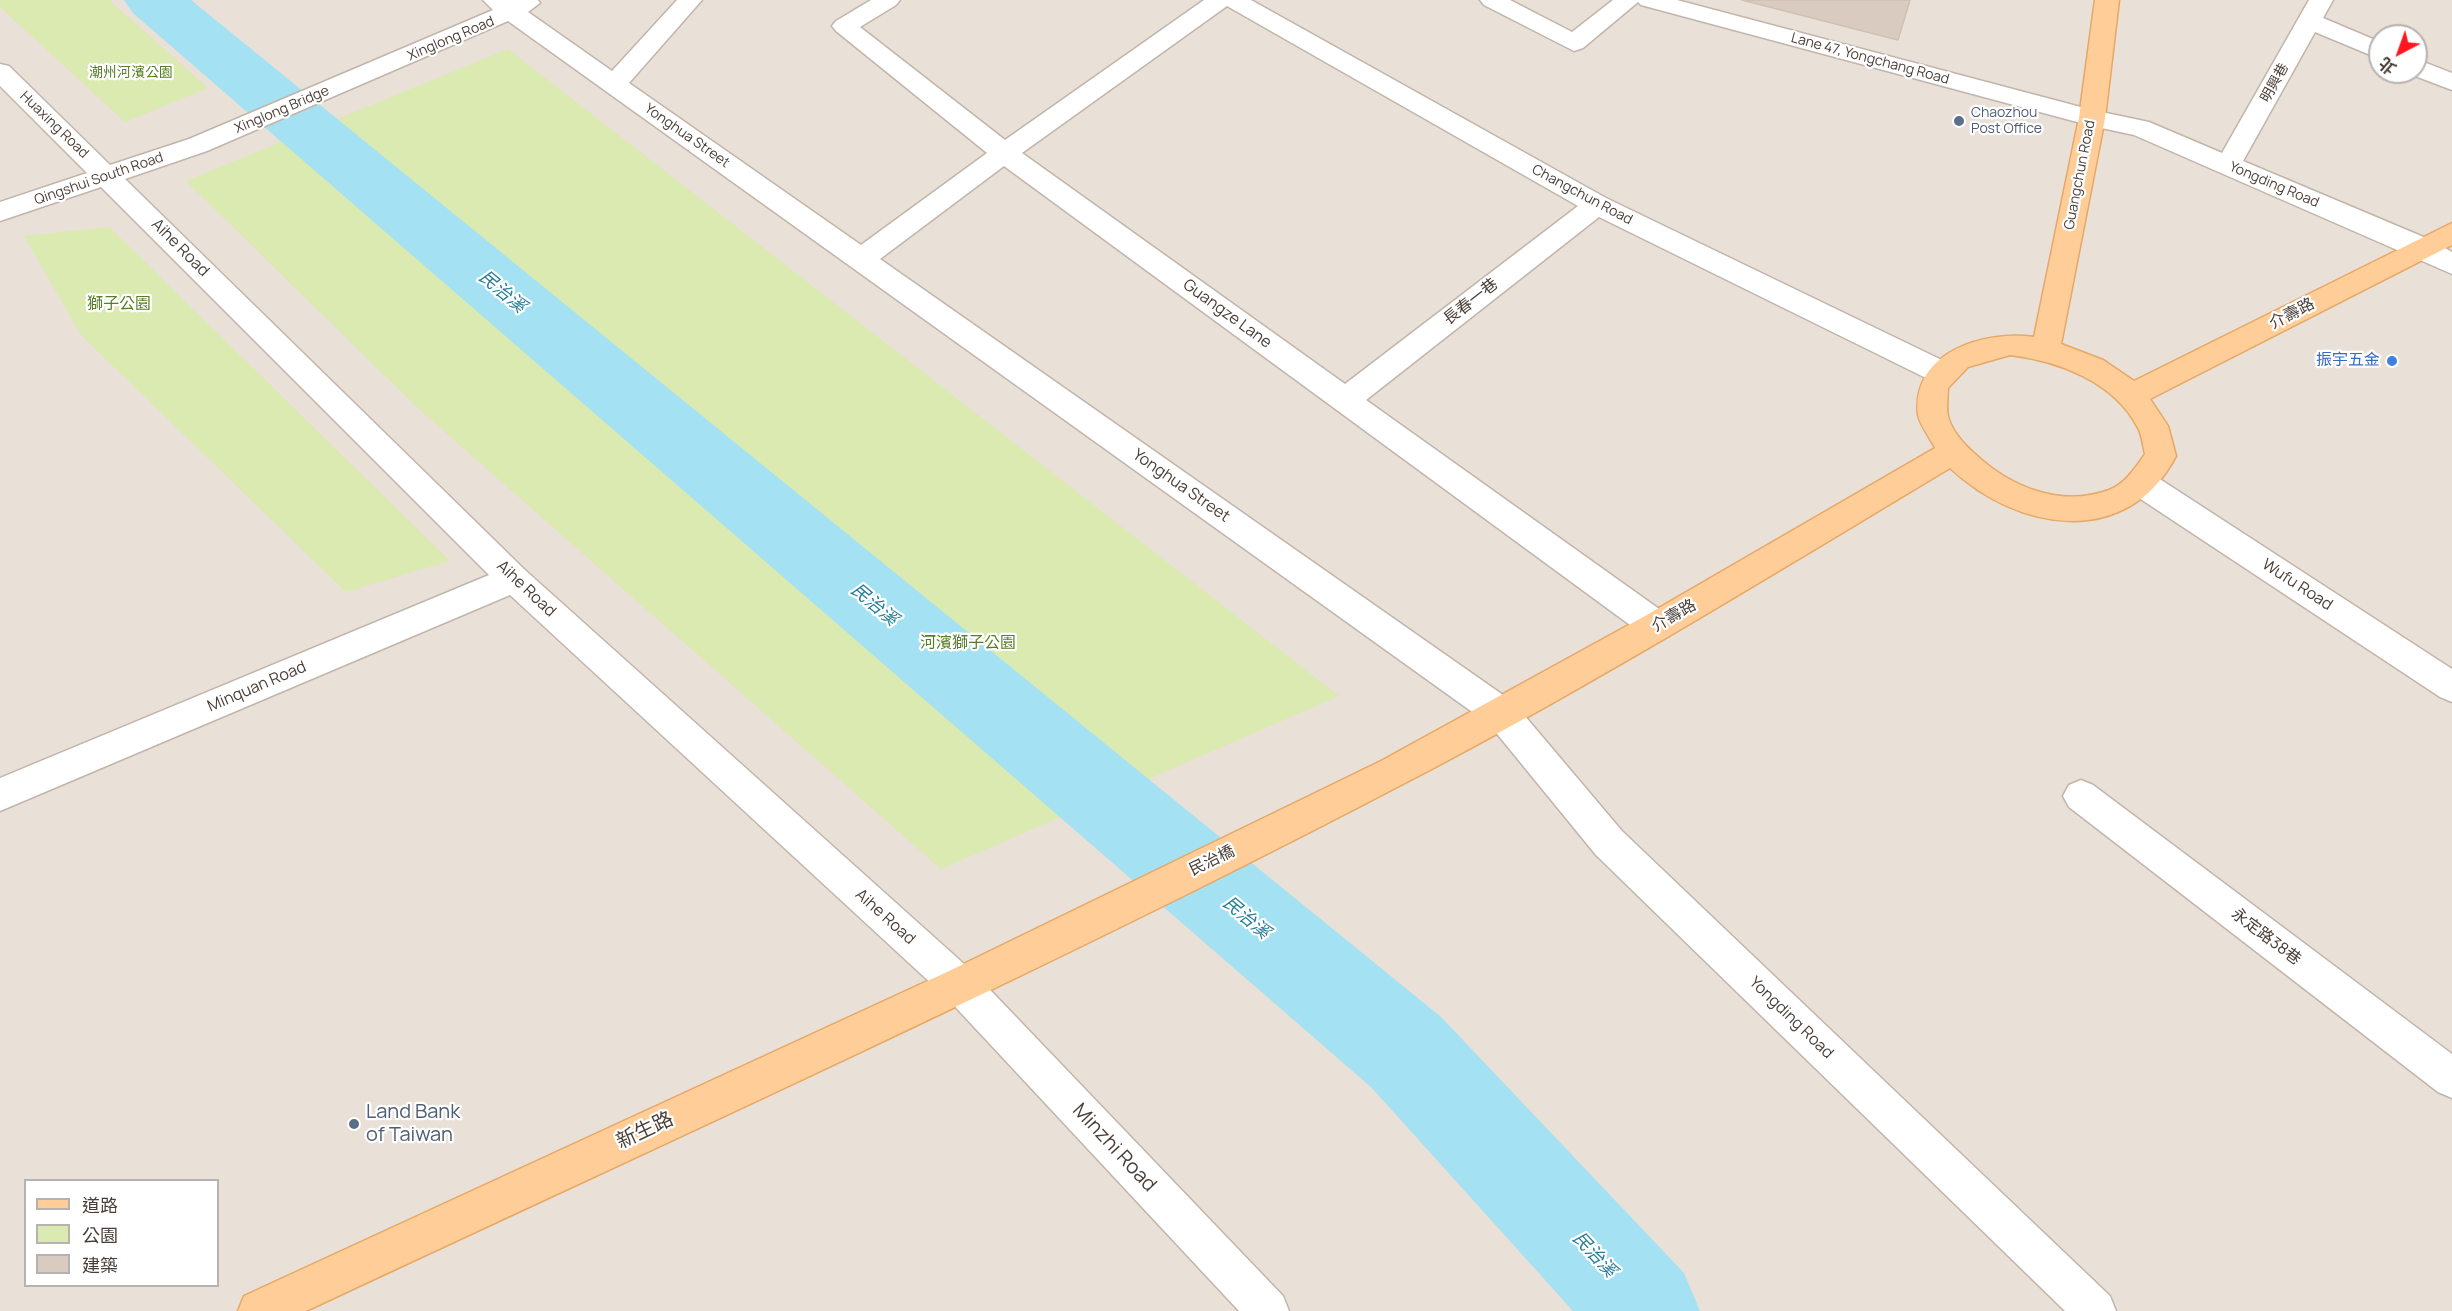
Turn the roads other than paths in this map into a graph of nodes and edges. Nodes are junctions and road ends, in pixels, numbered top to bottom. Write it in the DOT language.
graph roads {
  1 [pos="690,0"];
  2 [pos="888,0"];
  3 [pos="1220,0"];
  4 [pos="1233,0"];
  5 [pos="1492,0"];
  6 [pos="1628,0"];
  7 [pos="1649,0"];
  8 [pos="2107,0"];
  9 [pos="514,4"];
  10 [pos="2315,10"];
  11 [pos="2368,43"];
  12 [pos="0,72"];
  13 [pos="2428,72"];
  14 [pos="366,75"];
  15 [pos="2452,82"];
  16 [pos="614,84"];
  17 [pos="2092,118"];
  18 [pos="198,145"];
  19 [pos="1004,153"];
  20 [pos="2228,165"];
  21 [pos="108,177"];
  22 [pos="1597,205"];
  23 [pos="0,212"];
  24 [pos="2452,233"];
  25 [pos="2423,248"];
  26 [pos="861,259"];
  27 [pos="2452,264"];
  28 [pos="2046,349"];
  29 [pos="1940,372"];
  30 [pos="2132,395"];
  31 [pos="1345,400"];
  32 [pos="1951,453"];
  33 [pos="2141,483"];
  34 [pos="514,579"];
  35 [pos="1657,626"];
  36 [pos="2452,687"];
  37 [pos="1501,713"];
  38 [pos="1393,772"];
  39 [pos="0,795"];
  40 [pos="2081,796"];
  41 [pos="1031,950"];
  42 [pos="960,985"];
  43 [pos="2452,1078"];
  44 [pos="259,1311"];
  45 [pos="1268,1311"];
  46 [pos="2095,1311"];
  1 -- 16 [label="street"];
  2 -- 19 [label="street, Guangze Lane"];
  3 -- 19 [label="street"];
  4 -- 22 [label="street, Changchun Road"];
  5 -- 6 [label="street"];
  7 -- 17 [label="street, Lane 47, Yongchang Road"];
  8 -- 17 [label="main road, Guangchun Road"];
  9 -- 14 [label="street, Xinglong Road"];
  9 -- 16 [label="street, Yonghua Street"];
  10 -- 11 [label="street"];
  10 -- 20 [label="street, 明興巷"];
  12 -- 21 [label="street, Huaxing Road"];
  13 -- 15 [label="street"];
  14 -- 18 [label="street, Xinglong Bridge"];
  16 -- 26 [label="street, Yonghua Street"];
  17 -- 20 [label="street, Yongding Road"];
  17 -- 28 [label="main road, Guangchun Road"];
  18 -- 21 [label="street, Qingshui South Road"];
  19 -- 26 [label="street"];
  19 -- 31 [label="street, Guangze Lane"];
  20 -- 25 [label="street, Yongding Road"];
  21 -- 23 [label="street, Qingshui South Road"];
  21 -- 34 [label="street, Aihe Road"];
  22 -- 29 [label="street, Changchun Road"];
  22 -- 31 [label="street, 長春一巷"];
  24 -- 25 [label="main road, 介壽路"];
  25 -- 27 [label="street, Yongding Road"];
  25 -- 30 [label="main road, 介壽路"];
  26 -- 37 [label="street, Yonghua Street"];
  28 -- 29 [label="main road"];
  28 -- 30 [label="main road"];
  29 -- 32 [label="main road"];
  30 -- 33 [label="main road"];
  31 -- 35 [label="street, Guangze Lane"];
  32 -- 33 [label="main road"];
  32 -- 35 [label="main road, 介壽路"];
  33 -- 36 [label="street, Wufu Road"];
  34 -- 39 [label="street, Minquan Road"];
  34 -- 42 [label="street, Aihe Road"];
  35 -- 37 [label="main road, 介壽路"];
  37 -- 38 [label="main road, 介壽路"];
  37 -- 46 [label="street, Yongding Road"];
  38 -- 41 [label="main road, 民治橋"];
  40 -- 43 [label="street, 永定路38巷"];
  41 -- 42 [label="main road, 新生路"];
  42 -- 44 [label="main road, 新生路"];
  42 -- 45 [label="street, Minzhi Road"];
}
